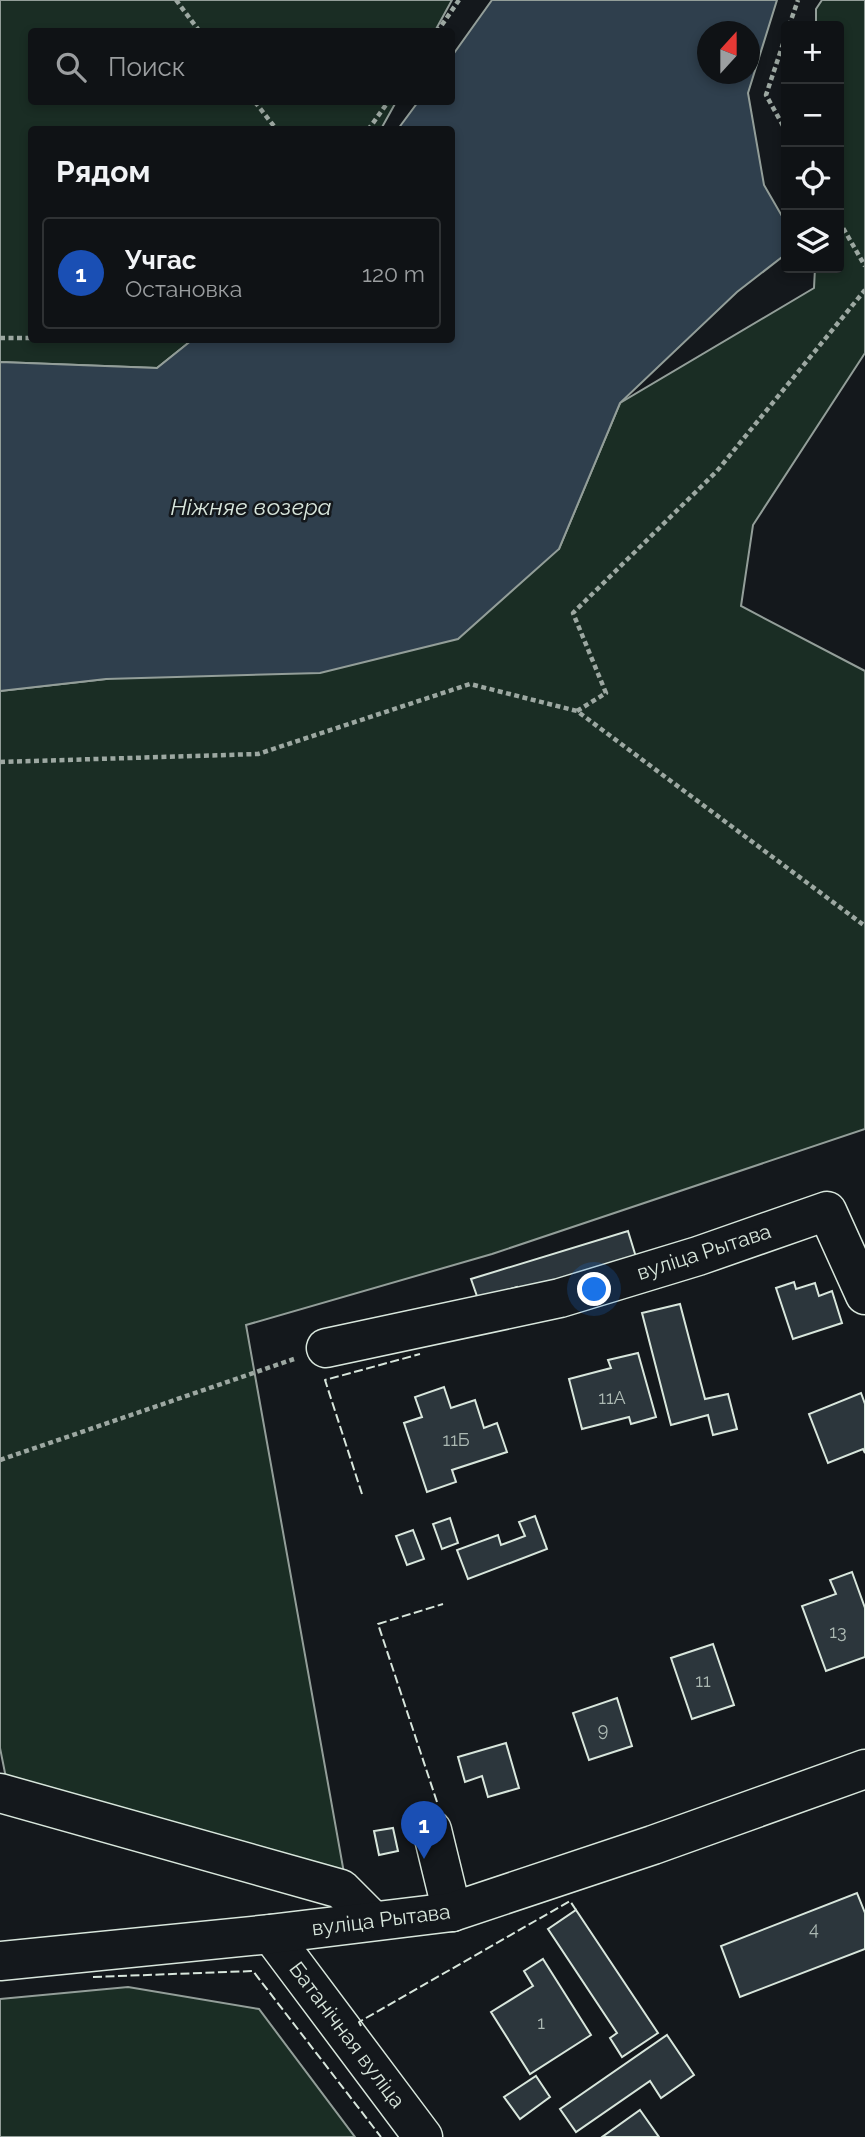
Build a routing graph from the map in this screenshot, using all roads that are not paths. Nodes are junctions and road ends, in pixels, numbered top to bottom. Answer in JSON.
{"nodes":[{"id":1,"x":865,"y":1296,"type":"edge"},
{"id":2,"x":326,"y":1348,"type":"road end"},
{"id":3,"x":865,"y":1769,"type":"edge"},
{"id":4,"x":0,"y":1793,"type":"edge"},
{"id":5,"x":432,"y":1830,"type":"dead end"},
{"id":6,"x":452,"y":1912,"type":"junction"},
{"id":7,"x":372,"y":1920,"type":"junction"},
{"id":8,"x":271,"y":1934,"type":"junction"},
{"id":9,"x":0,"y":1961,"type":"edge"},
{"id":10,"x":423,"y":2137,"type":"edge"}],
"edges":[{"from":1,"to":2,"type":"street","name":"вуліца Рытава"},
{"from":3,"to":6,"type":"street","name":"вуліца Рытава"},
{"from":4,"to":7,"type":"street"},
{"from":5,"to":6,"type":"street"},
{"from":6,"to":7,"type":"street","name":"вуліца Рытава"},
{"from":7,"to":8,"type":"street","name":"вуліца Рытава"},
{"from":8,"to":9,"type":"street","name":"вуліца Рытава"},
{"from":8,"to":10,"type":"street","name":"Батанічная вуліца"}]}
